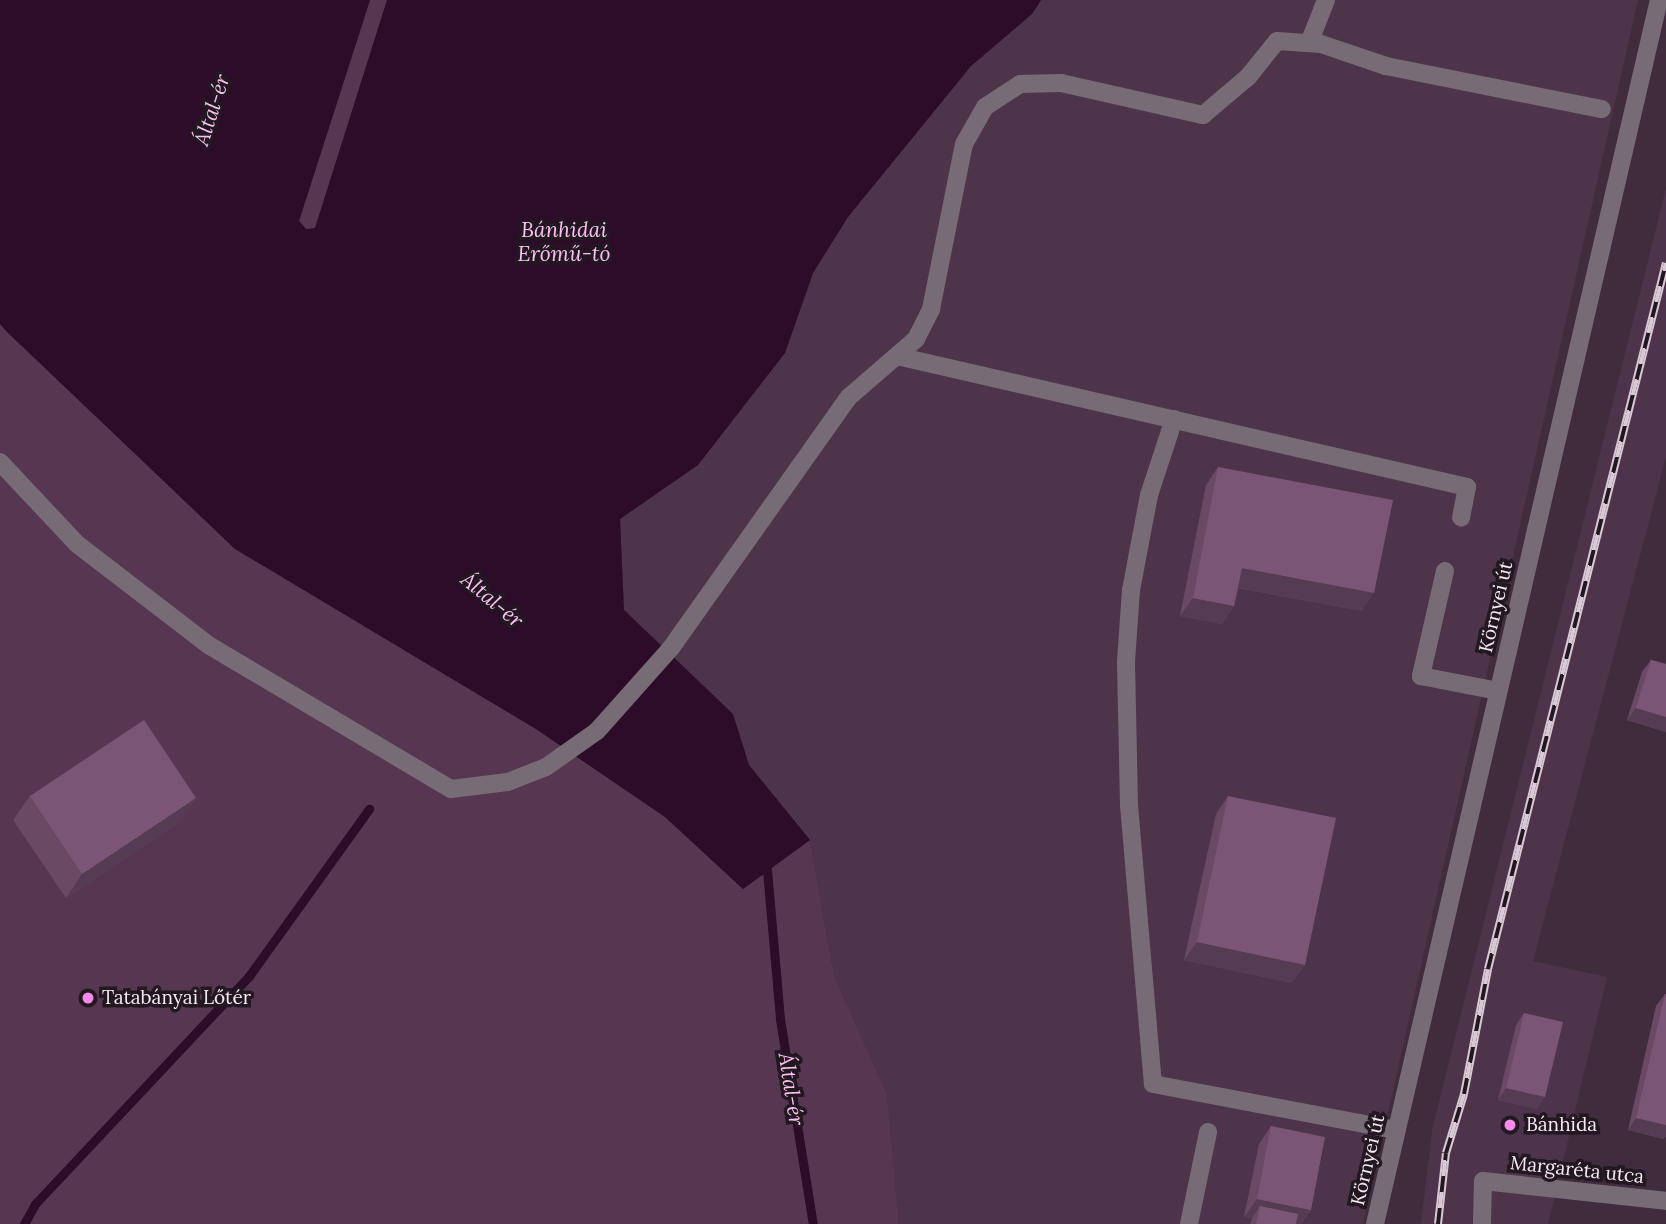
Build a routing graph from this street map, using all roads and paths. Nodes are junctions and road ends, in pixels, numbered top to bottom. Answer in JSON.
{"nodes":[{"id":1,"x":1326,"y":0,"type":"edge"},
{"id":2,"x":1659,"y":0,"type":"edge"},
{"id":3,"x":1309,"y":43,"type":"junction"},
{"id":4,"x":1602,"y":109,"type":"dead end"},
{"id":5,"x":897,"y":356,"type":"junction"},
{"id":6,"x":1174,"y":419,"type":"junction"},
{"id":7,"x":0,"y":462,"type":"edge"},
{"id":8,"x":1461,"y":517,"type":"dead end"},
{"id":9,"x":1445,"y":571,"type":"dead end"},
{"id":10,"x":1498,"y":691,"type":"junction"},
{"id":11,"x":1397,"y":1130,"type":"junction"},
{"id":12,"x":1208,"y":1132,"type":"dead end"},
{"id":13,"x":1666,"y":1201,"type":"edge"},
{"id":14,"x":1189,"y":1224,"type":"edge"},
{"id":15,"x":1375,"y":1224,"type":"edge"},
{"id":16,"x":1482,"y":1224,"type":"edge"}],
"edges":[{"from":1,"to":3,"type":"street"},
{"from":2,"to":10,"type":"street","name":"Környei út"},
{"from":3,"to":4,"type":"street"},
{"from":3,"to":5,"type":"street"},
{"from":5,"to":6,"type":"street"},
{"from":5,"to":7,"type":"street"},
{"from":6,"to":8,"type":"street"},
{"from":6,"to":11,"type":"street"},
{"from":9,"to":10,"type":"street"},
{"from":10,"to":11,"type":"street","name":"Környei út"},
{"from":11,"to":15,"type":"street","name":"Környei út"},
{"from":12,"to":14,"type":"street"},
{"from":13,"to":16,"type":"street","name":"Margaréta utca"}]}
